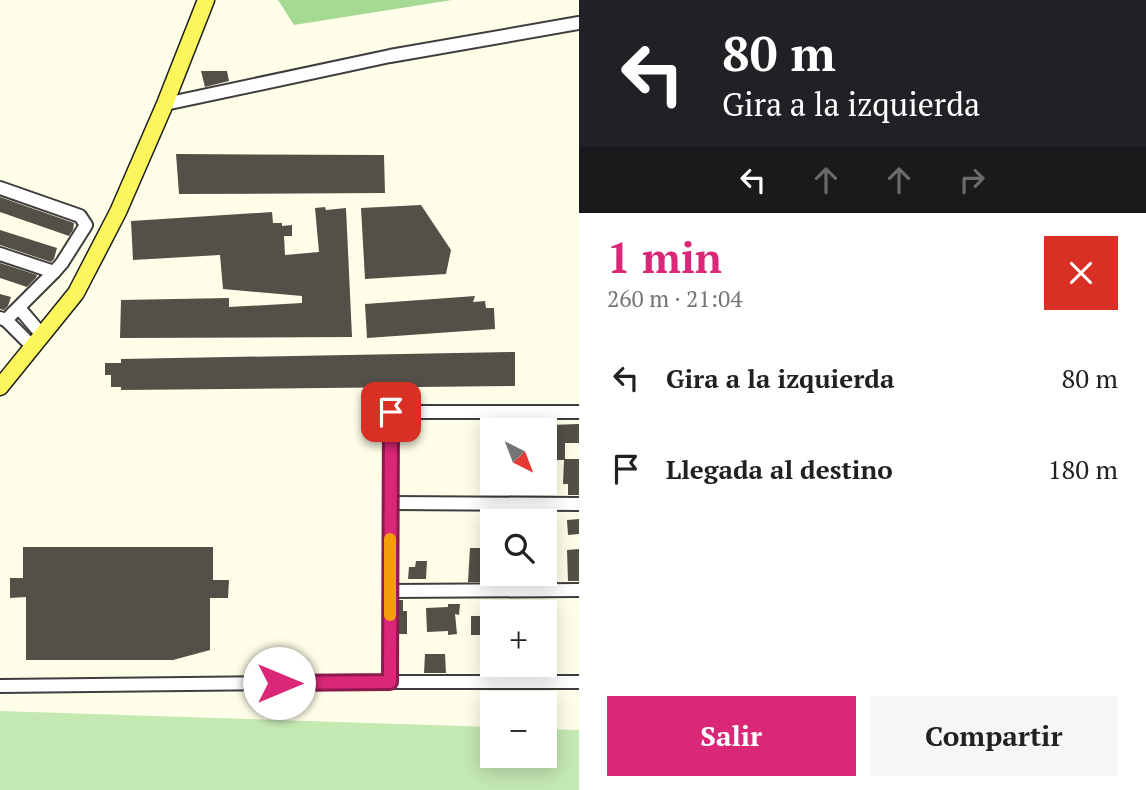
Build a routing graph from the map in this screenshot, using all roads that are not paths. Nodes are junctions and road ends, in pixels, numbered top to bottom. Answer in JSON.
{"nodes":[{"id":1,"x":203,"y":1,"type":"edge"},
{"id":2,"x":579,"y":23,"type":"edge"},
{"id":3,"x":165,"y":104,"type":"junction"},
{"id":4,"x":0,"y":188,"type":"edge"},
{"id":5,"x":0,"y":254,"type":"edge"},
{"id":6,"x":54,"y":272,"type":"junction"},
{"id":7,"x":19,"y":308,"type":"junction"},
{"id":8,"x":3,"y":319,"type":"edge"},
{"id":9,"x":37,"y":341,"type":"junction"},
{"id":10,"x":0,"y":387,"type":"edge"},
{"id":11,"x":579,"y":412,"type":"edge"},
{"id":12,"x":390,"y":503,"type":"junction"},
{"id":13,"x":579,"y":504,"type":"edge"},
{"id":14,"x":390,"y":590,"type":"junction"},
{"id":15,"x":579,"y":590,"type":"edge"},
{"id":16,"x":390,"y":682,"type":"junction"},
{"id":17,"x":579,"y":682,"type":"edge"},
{"id":18,"x":0,"y":686,"type":"edge"}],
"edges":[{"from":1,"to":3,"type":"main road"},
{"from":2,"to":3,"type":"street"},
{"from":3,"to":9,"type":"main road"},
{"from":4,"to":6,"type":"street"},
{"from":5,"to":6,"type":"street"},
{"from":6,"to":7,"type":"street"},
{"from":7,"to":8,"type":"street"},
{"from":7,"to":9,"type":"street"},
{"from":8,"to":9,"type":"street"},
{"from":9,"to":10,"type":"main road"},
{"from":11,"to":12,"type":"street"},
{"from":12,"to":13,"type":"street"},
{"from":12,"to":14,"type":"street"},
{"from":14,"to":15,"type":"street"},
{"from":14,"to":16,"type":"street"},
{"from":16,"to":17,"type":"street"},
{"from":16,"to":18,"type":"street"}]}
